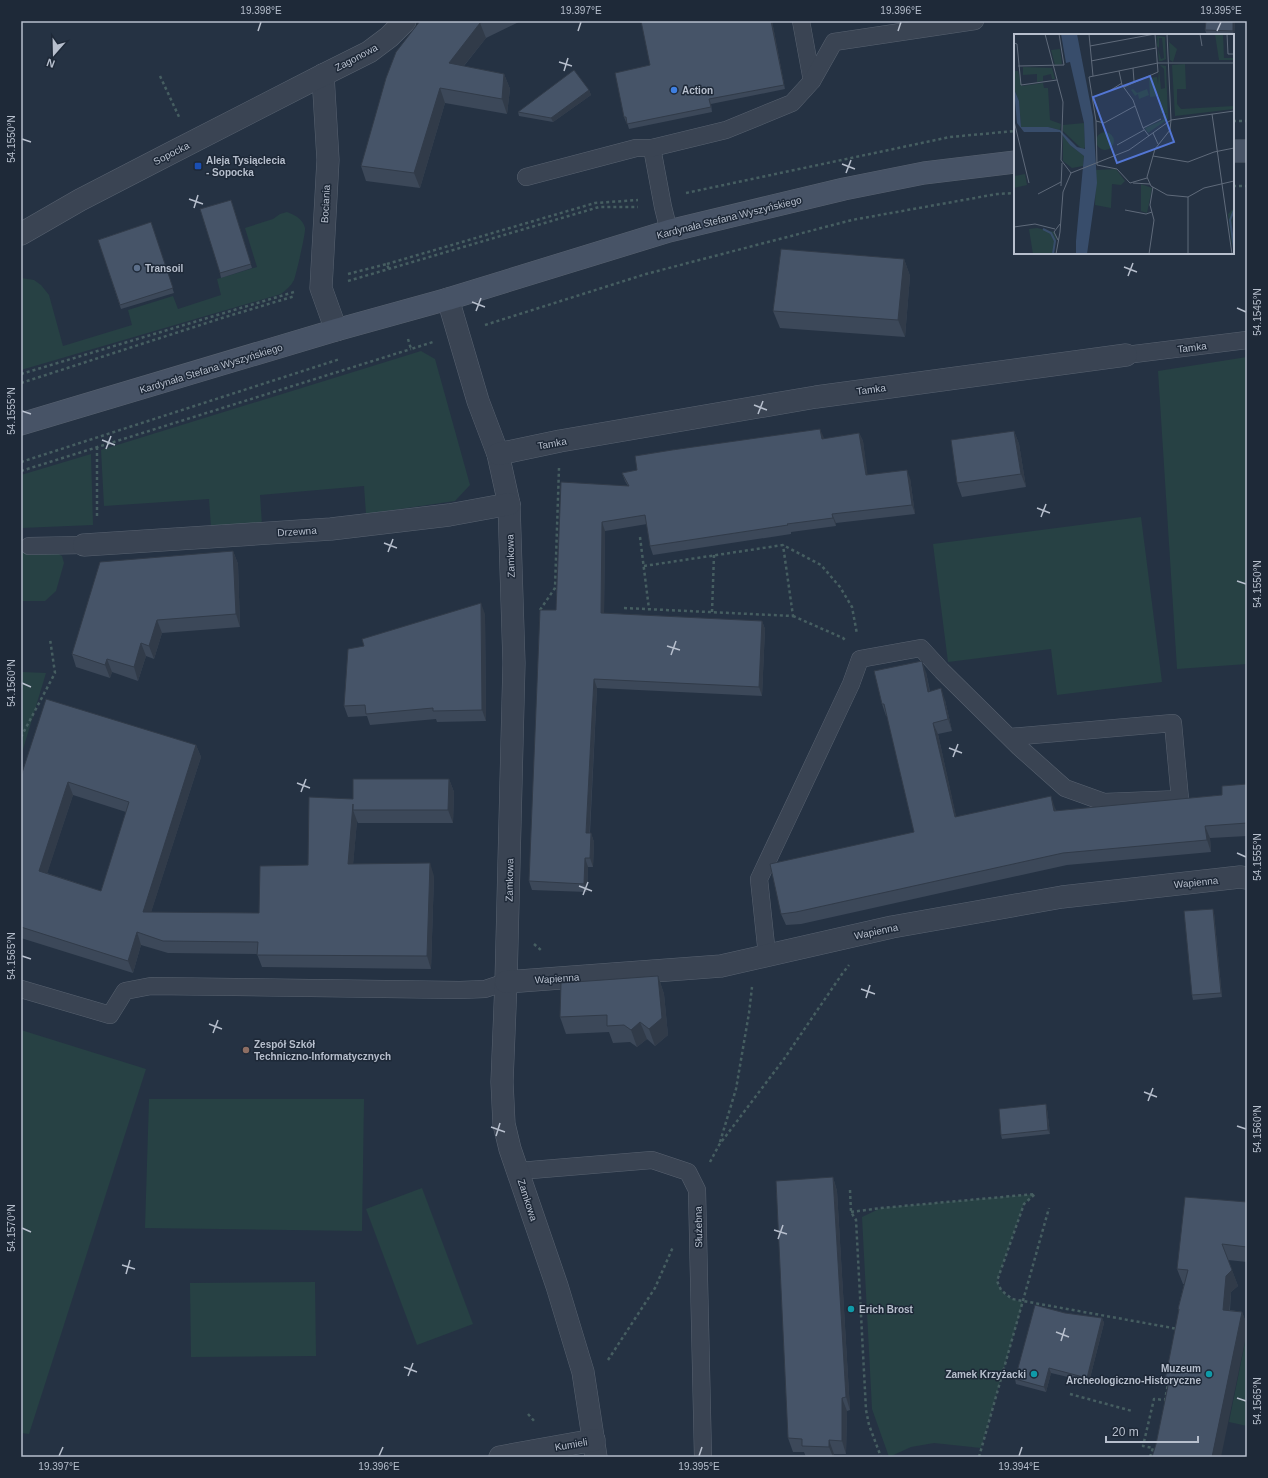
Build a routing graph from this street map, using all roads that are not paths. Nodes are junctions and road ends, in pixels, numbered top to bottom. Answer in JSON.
{"nodes":[{"id":1,"x":404,"y":21,"type":"edge"},
{"id":2,"x":801,"y":21,"type":"edge"},
{"id":3,"x":975,"y":21,"type":"edge"},
{"id":4,"x":322,"y":75,"type":"junction"},
{"id":5,"x":812,"y":81,"type":"junction"},
{"id":6,"x":652,"y":148,"type":"junction"},
{"id":7,"x":1247,"y":150,"type":"edge"},
{"id":8,"x":1234,"y":151,"type":"edge"},
{"id":9,"x":1014,"y":162,"type":"edge"},
{"id":10,"x":526,"y":177,"type":"dead end"},
{"id":11,"x":669,"y":231,"type":"junction"},
{"id":12,"x":21,"y":234,"type":"edge"},
{"id":13,"x":448,"y":299,"type":"junction"},
{"id":14,"x":336,"y":330,"type":"junction"},
{"id":15,"x":1247,"y":340,"type":"edge"},
{"id":16,"x":1126,"y":355,"type":"joint"},
{"id":17,"x":21,"y":424,"type":"edge"},
{"id":18,"x":498,"y":454,"type":"junction"},
{"id":19,"x":509,"y":504,"type":"junction"},
{"id":20,"x":84,"y":545,"type":"joint"},
{"id":21,"x":29,"y":546,"type":"dead end"},
{"id":22,"x":1010,"y":737,"type":"junction"},
{"id":23,"x":1247,"y":878,"type":"edge"},
{"id":24,"x":761,"y":957,"type":"junction"},
{"id":25,"x":506,"y":982,"type":"junction"},
{"id":26,"x":21,"y":989,"type":"edge"},
{"id":27,"x":519,"y":1171,"type":"junction"},
{"id":28,"x":595,"y":1448,"type":"edge"},
{"id":29,"x":500,"y":1457,"type":"edge"},
{"id":30,"x":703,"y":1457,"type":"edge"}],
"edges":[{"from":1,"to":4,"type":"street","name":"Zagonowa"},
{"from":2,"to":5,"type":"lane"},
{"from":3,"to":5,"type":"lane"},
{"from":4,"to":12,"type":"street","name":"Sopocka"},
{"from":4,"to":14,"type":"street","name":"Bociania"},
{"from":5,"to":6,"type":"lane"},
{"from":6,"to":10,"type":"lane"},
{"from":6,"to":11,"type":"lane"},
{"from":7,"to":8,"type":"main road"},
{"from":9,"to":11,"type":"main road","name":"Kardynała Stefana Wyszyńskiego"},
{"from":11,"to":13,"type":"main road","name":"Kardynała Stefana Wyszyńskiego"},
{"from":13,"to":14,"type":"main road","name":"Kardynała Stefana Wyszyńskiego"},
{"from":13,"to":18,"type":"street","name":"Zamkowa"},
{"from":14,"to":17,"type":"main road","name":"Kardynała Stefana Wyszyńskiego"},
{"from":15,"to":16,"type":"lane","name":"Tamka"},
{"from":16,"to":18,"type":"street","name":"Tamka"},
{"from":18,"to":19,"type":"street","name":"Zamkowa"},
{"from":19,"to":20,"type":"street","name":"Drzewna"},
{"from":19,"to":25,"type":"street","name":"Zamkowa"},
{"from":20,"to":21,"type":"lane"},
{"from":22,"to":22,"type":"lane"},
{"from":22,"to":24,"type":"lane"},
{"from":23,"to":24,"type":"street","name":"Wapienna"},
{"from":24,"to":25,"type":"street","name":"Wapienna"},
{"from":25,"to":26,"type":"lane"},
{"from":25,"to":27,"type":"street","name":"Zamkowa"},
{"from":27,"to":28,"type":"street","name":"Zamkowa"},
{"from":27,"to":30,"type":"lane","name":"Służebna"},
{"from":28,"to":29,"type":"street","name":"Kumieli"}]}
